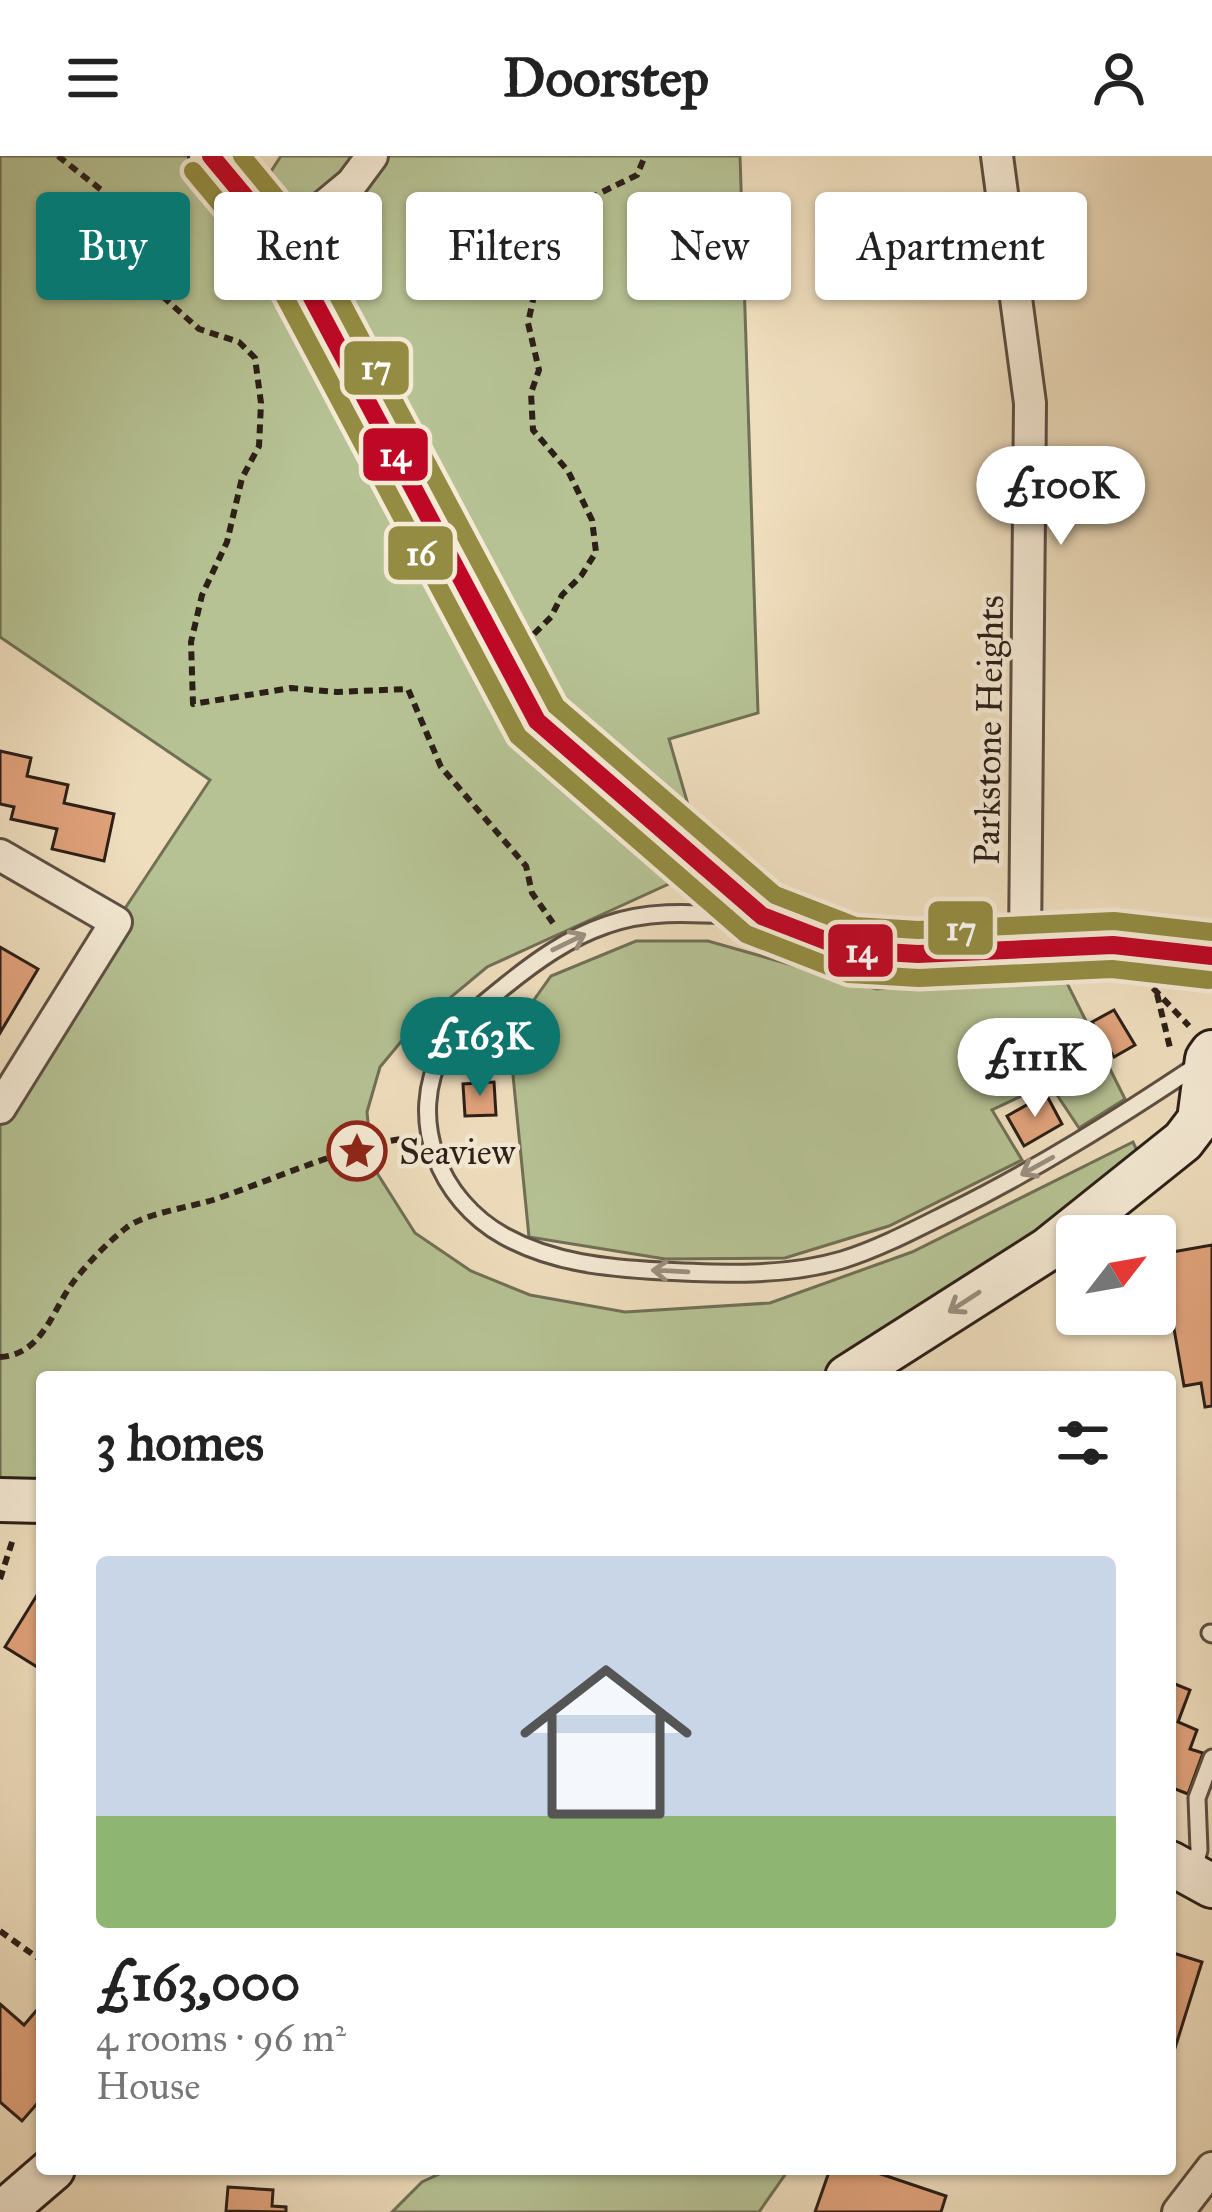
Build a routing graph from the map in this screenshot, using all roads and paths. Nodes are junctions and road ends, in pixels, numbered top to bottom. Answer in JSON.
{"nodes":[{"id":1,"x":58,"y":156,"type":"edge"},
{"id":2,"x":212,"y":156,"type":"edge"},
{"id":3,"x":372,"y":156,"type":"edge"},
{"id":4,"x":645,"y":156,"type":"edge"},
{"id":5,"x":997,"y":156,"type":"edge"},
{"id":6,"x":241,"y":192,"type":"edge"},
{"id":7,"x":341,"y":192,"type":"edge"},
{"id":8,"x":313,"y":300,"type":"edge"},
{"id":9,"x":539,"y":627,"type":"dead end"},
{"id":10,"x":0,"y":855,"type":"edge"},
{"id":11,"x":763,"y":916,"type":"junction"},
{"id":12,"x":1113,"y":945,"type":"junction"},
{"id":13,"x":1025,"y":946,"type":"junction"},
{"id":14,"x":544,"y":954,"type":"junction"},
{"id":15,"x":1212,"y":956,"type":"edge"},
{"id":16,"x":1157,"y":993,"type":"junction"},
{"id":17,"x":1198,"y":1056,"type":"edge"},
{"id":18,"x":0,"y":1108,"type":"edge"},
{"id":19,"x":430,"y":1134,"type":"junction"},
{"id":20,"x":0,"y":1357,"type":"edge"},
{"id":21,"x":856,"y":1371,"type":"edge"},
{"id":22,"x":0,"y":1500,"type":"edge"},
{"id":23,"x":36,"y":1501,"type":"edge"},
{"id":24,"x":1212,"y":1758,"type":"edge"},
{"id":25,"x":1191,"y":1875,"type":"edge"},
{"id":26,"x":0,"y":1931,"type":"edge"},
{"id":27,"x":36,"y":1957,"type":"edge"},
{"id":28,"x":1212,"y":2168,"type":"edge"},
{"id":29,"x":46,"y":2175,"type":"edge"},
{"id":30,"x":4,"y":2212,"type":"edge"},
{"id":31,"x":1178,"y":2212,"type":"edge"}],
"edges":[{"from":1,"to":14,"type":"path"},
{"from":2,"to":6,"type":"street"},
{"from":3,"to":7,"type":"street"},
{"from":4,"to":9,"type":"path"},
{"from":5,"to":13,"type":"street","name":"Parkstone Heights"},
{"from":8,"to":11,"type":"street"},
{"from":10,"to":18,"type":"street"},
{"from":11,"to":13,"type":"street"},
{"from":14,"to":11,"type":"lane","one_way":true},
{"from":12,"to":13,"type":"street"},
{"from":12,"to":15,"type":"street"},
{"from":12,"to":16,"type":"path"},
{"from":14,"to":19,"type":"lane"},
{"from":16,"to":17,"type":"path"},
{"from":16,"to":17,"type":"path"},
{"from":17,"to":19,"type":"lane","one_way":true},
{"from":17,"to":21,"type":"street","one_way":true},
{"from":19,"to":20,"type":"path"},
{"from":22,"to":23,"type":"street"},
{"from":24,"to":25,"type":"lane"},
{"from":26,"to":27,"type":"path"},
{"from":28,"to":31,"type":"street"},
{"from":29,"to":30,"type":"street"}]}
